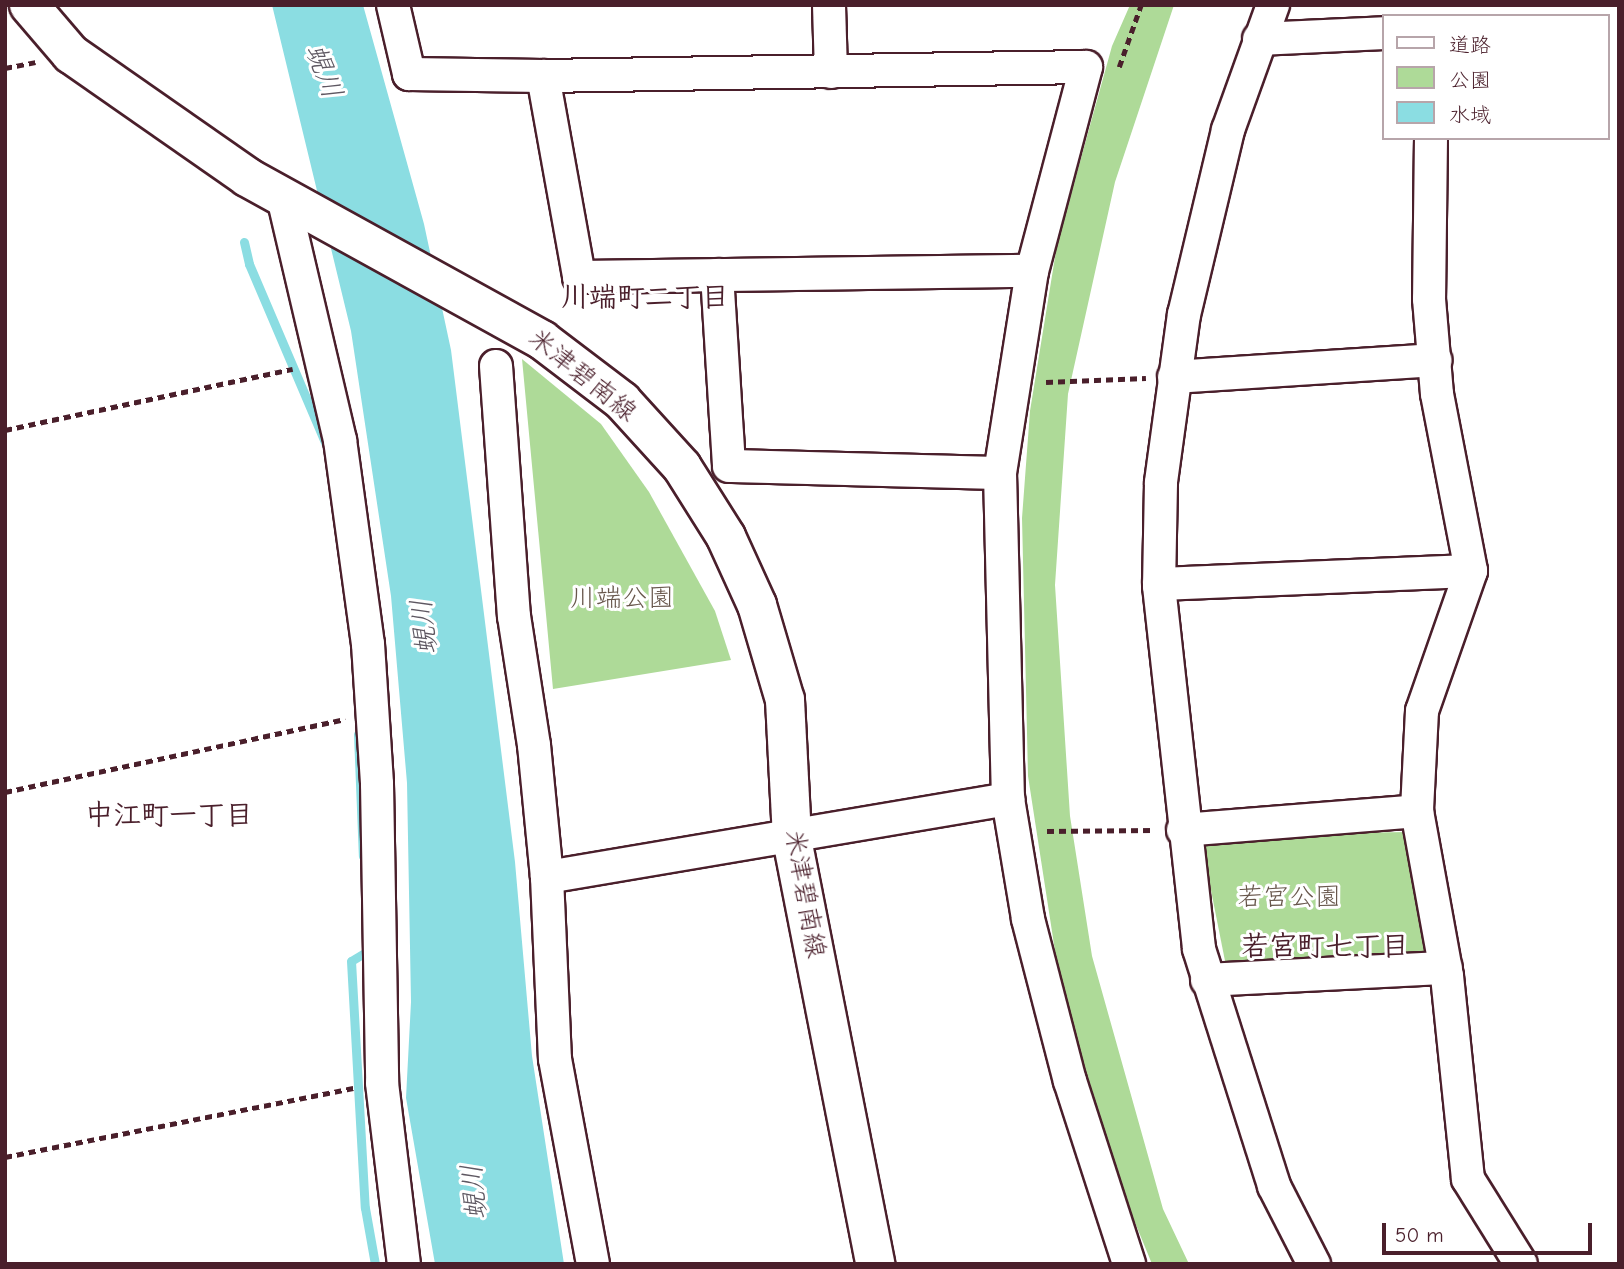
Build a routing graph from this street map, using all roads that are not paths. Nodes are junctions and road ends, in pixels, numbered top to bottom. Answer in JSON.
{"nodes":[{"id":1,"x":29,"y":5,"type":"edge"},
{"id":2,"x":393,"y":5,"type":"edge"},
{"id":3,"x":829,"y":5,"type":"edge"},
{"id":4,"x":1273,"y":5,"type":"edge"},
{"id":5,"x":1382,"y":33,"type":"edge"},
{"id":6,"x":1259,"y":39,"type":"junction"},
{"id":7,"x":831,"y":72,"type":"junction"},
{"id":8,"x":543,"y":76,"type":"junction"},
{"id":9,"x":1431,"y":140,"type":"edge"},
{"id":10,"x":290,"y":200,"type":"junction"},
{"id":11,"x":1032,"y":271,"type":"junction"},
{"id":12,"x":717,"y":275,"type":"junction"},
{"id":13,"x":1434,"y":360,"type":"junction"},
{"id":14,"x":496,"y":366,"type":"dead end"},
{"id":15,"x":1174,"y":377,"type":"junction"},
{"id":16,"x":1000,"y":473,"type":"junction"},
{"id":17,"x":1471,"y":571,"type":"junction"},
{"id":18,"x":1159,"y":584,"type":"junction"},
{"id":19,"x":1009,"y":799,"type":"junction"},
{"id":20,"x":1417,"y":811,"type":"junction"},
{"id":21,"x":1183,"y":830,"type":"junction"},
{"id":22,"x":792,"y":839,"type":"junction"},
{"id":23,"x":547,"y":877,"type":"junction"},
{"id":24,"x":1446,"y":968,"type":"junction"},
{"id":25,"x":1206,"y":980,"type":"junction"},
{"id":26,"x":404,"y":1264,"type":"edge"},
{"id":27,"x":593,"y":1264,"type":"edge"},
{"id":28,"x":875,"y":1264,"type":"edge"},
{"id":29,"x":1129,"y":1264,"type":"edge"},
{"id":30,"x":1314,"y":1264,"type":"edge"},
{"id":31,"x":1521,"y":1264,"type":"edge"}],
"edges":[{"from":1,"to":10,"type":"main road","name":"米津碧南線"},
{"from":2,"to":8,"type":"street"},
{"from":3,"to":7,"type":"street"},
{"from":4,"to":6,"type":"street"},
{"from":5,"to":6,"type":"street"},
{"from":6,"to":15,"type":"street"},
{"from":7,"to":8,"type":"street"},
{"from":7,"to":11,"type":"street"},
{"from":8,"to":12,"type":"street"},
{"from":9,"to":13,"type":"street"},
{"from":10,"to":22,"type":"main road","name":"米津碧南線"},
{"from":10,"to":26,"type":"street"},
{"from":11,"to":12,"type":"street"},
{"from":11,"to":16,"type":"street"},
{"from":12,"to":16,"type":"street"},
{"from":13,"to":15,"type":"street"},
{"from":13,"to":17,"type":"street"},
{"from":14,"to":23,"type":"street"},
{"from":15,"to":18,"type":"street"},
{"from":16,"to":19,"type":"street"},
{"from":17,"to":18,"type":"street"},
{"from":17,"to":20,"type":"street"},
{"from":18,"to":21,"type":"street"},
{"from":19,"to":22,"type":"street"},
{"from":19,"to":29,"type":"street"},
{"from":20,"to":21,"type":"street"},
{"from":20,"to":24,"type":"street"},
{"from":21,"to":25,"type":"street"},
{"from":22,"to":23,"type":"street"},
{"from":22,"to":28,"type":"main road","name":"米津碧南線"},
{"from":23,"to":27,"type":"street"},
{"from":24,"to":25,"type":"street"},
{"from":24,"to":31,"type":"street"},
{"from":25,"to":30,"type":"street"}]}
